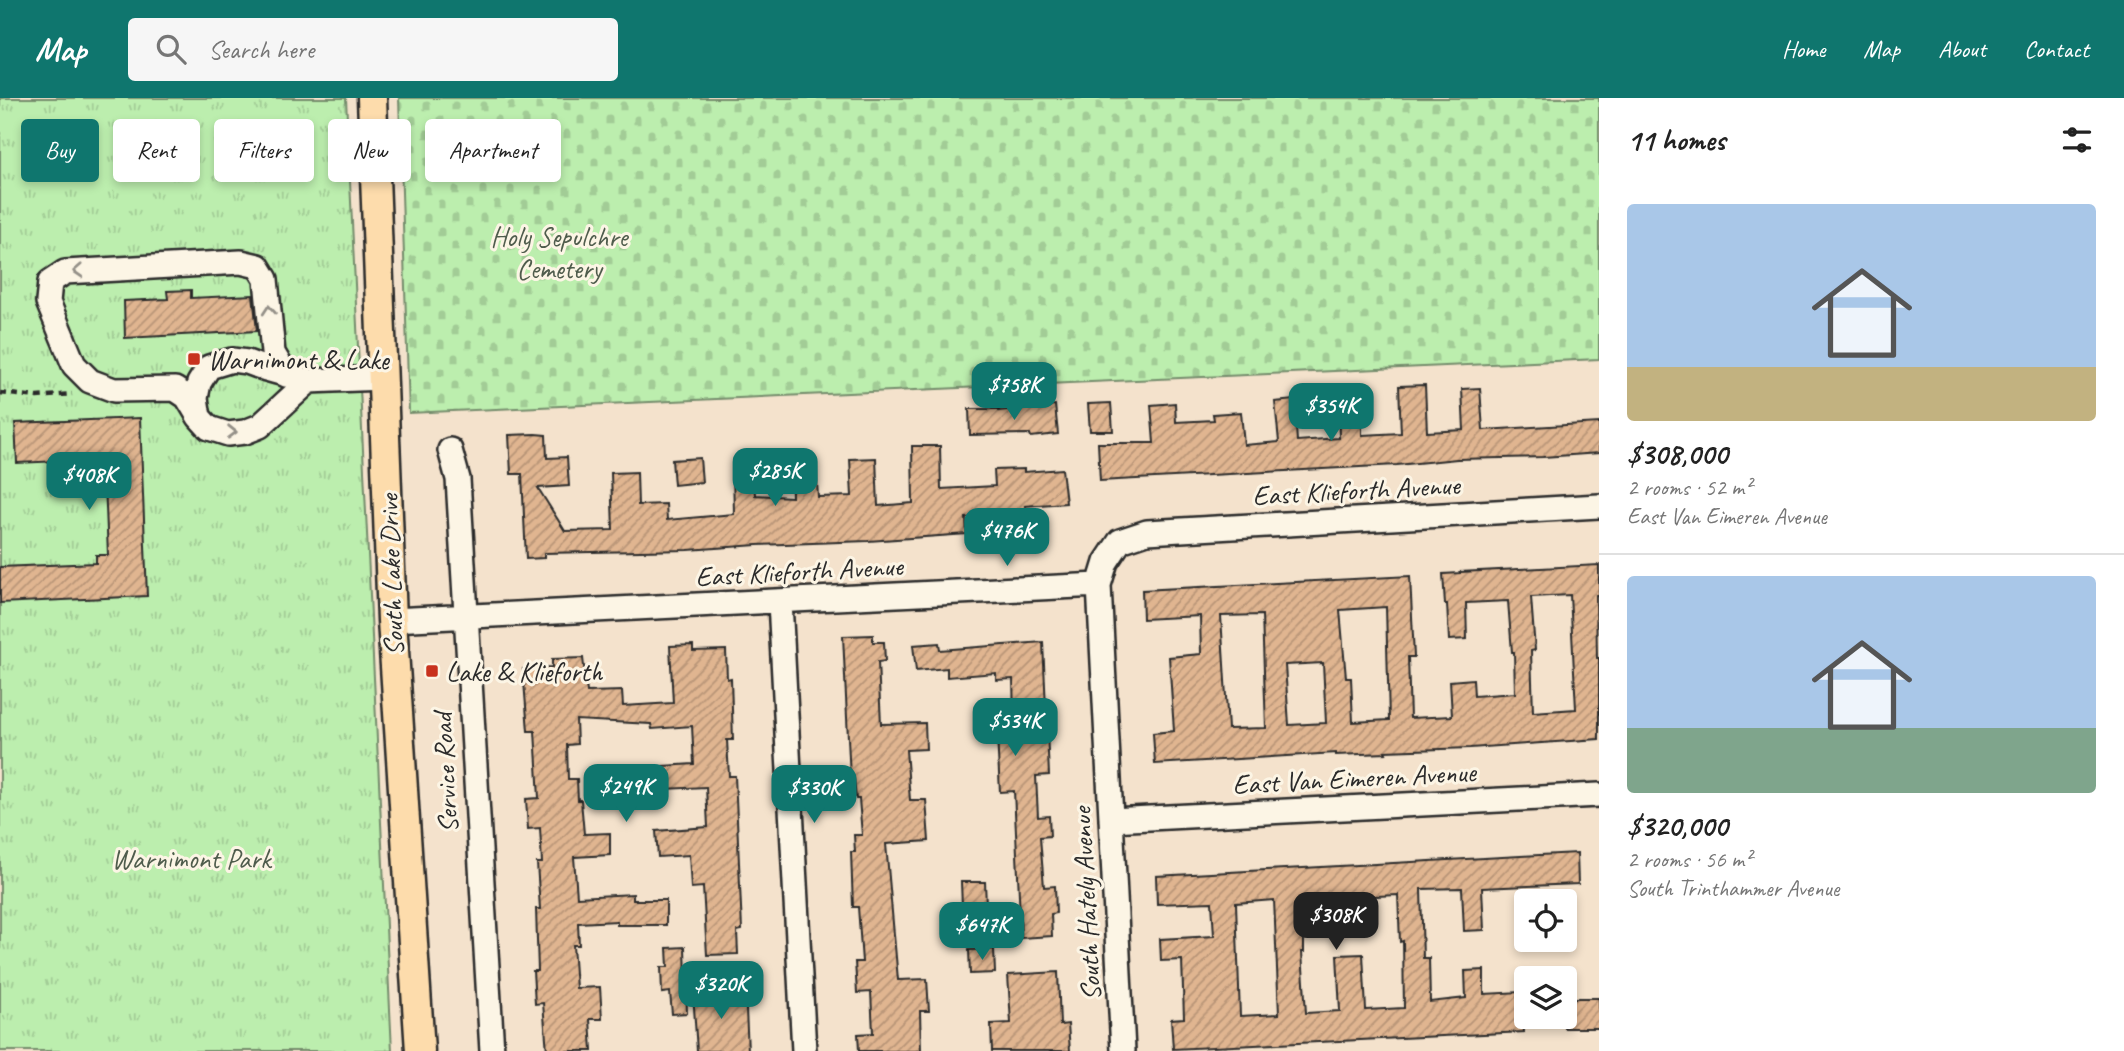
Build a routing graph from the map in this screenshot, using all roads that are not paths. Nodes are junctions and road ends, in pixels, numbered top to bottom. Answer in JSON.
{"nodes":[{"id":1,"x":372,"y":98,"type":"edge"},
{"id":2,"x":286,"y":375,"type":"junction"},
{"id":3,"x":383,"y":378,"type":"junction"},
{"id":4,"x":309,"y":381,"type":"junction"},
{"id":5,"x":199,"y":417,"type":"junction"},
{"id":6,"x":450,"y":450,"type":"dead end"},
{"id":7,"x":1599,"y":506,"type":"edge"},
{"id":8,"x":1099,"y":585,"type":"junction"},
{"id":9,"x":780,"y":602,"type":"junction"},
{"id":10,"x":466,"y":617,"type":"junction"},
{"id":11,"x":392,"y":620,"type":"junction"},
{"id":12,"x":1599,"y":795,"type":"edge"},
{"id":13,"x":1111,"y":820,"type":"junction"},
{"id":14,"x":420,"y":1051,"type":"edge"},
{"id":15,"x":492,"y":1051,"type":"edge"},
{"id":16,"x":804,"y":1051,"type":"edge"},
{"id":17,"x":1124,"y":1051,"type":"edge"}],
"edges":[{"from":1,"to":3,"type":"main road","name":"South Lake Drive"},
{"from":2,"to":4,"type":"street"},
{"from":2,"to":5,"type":"street"},
{"from":2,"to":5,"type":"street","one_way":true},
{"from":3,"to":4,"type":"street"},
{"from":3,"to":11,"type":"main road","name":"South Lake Drive"},
{"from":5,"to":4,"type":"street","one_way":true},
{"from":6,"to":10,"type":"street","name":"Service Road"},
{"from":7,"to":8,"type":"street","name":"East Klieforth Avenue"},
{"from":8,"to":9,"type":"street","name":"East Klieforth Avenue"},
{"from":8,"to":13,"type":"street","name":"South Hately Avenue"},
{"from":9,"to":10,"type":"street","name":"East Klieforth Avenue"},
{"from":9,"to":16,"type":"street"},
{"from":10,"to":11,"type":"street","name":"East Klieforth Avenue"},
{"from":10,"to":15,"type":"street","name":"Service Road"},
{"from":11,"to":14,"type":"main road","name":"South Lake Drive"},
{"from":12,"to":13,"type":"street","name":"East Van Eimeren Avenue"},
{"from":13,"to":17,"type":"street","name":"South Hately Avenue"}]}
